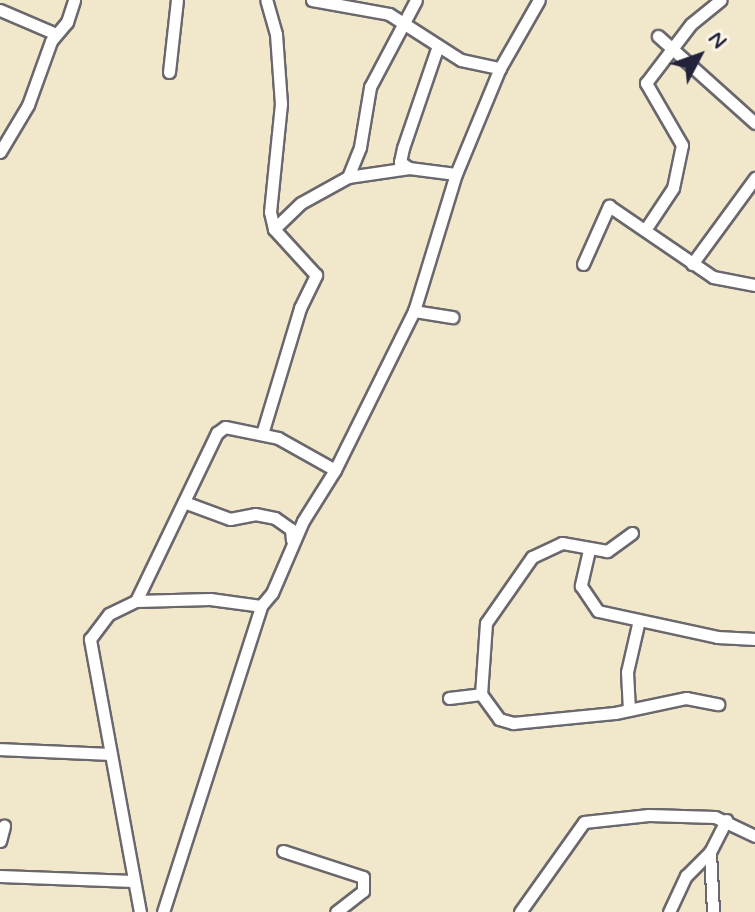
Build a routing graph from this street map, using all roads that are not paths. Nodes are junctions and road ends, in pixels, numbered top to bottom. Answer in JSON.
{"nodes":[{"id":1,"x":74,"y":0,"type":"edge"},
{"id":2,"x":177,"y":0,"type":"edge"},
{"id":3,"x":266,"y":0,"type":"edge"},
{"id":4,"x":312,"y":0,"type":"edge"},
{"id":5,"x":416,"y":0,"type":"edge"},
{"id":6,"x":539,"y":0,"type":"edge"},
{"id":7,"x":721,"y":0,"type":"edge"},
{"id":8,"x":0,"y":10,"type":"edge"},
{"id":9,"x":406,"y":24,"type":"junction"},
{"id":10,"x":56,"y":34,"type":"junction"},
{"id":11,"x":658,"y":36,"type":"dead end"},
{"id":12,"x":438,"y":46,"type":"junction"},
{"id":13,"x":672,"y":51,"type":"junction"},
{"id":14,"x":500,"y":68,"type":"junction"},
{"id":15,"x":169,"y":72,"type":"dead end"},
{"id":16,"x":755,"y":123,"type":"edge"},
{"id":17,"x":0,"y":152,"type":"edge"},
{"id":18,"x":409,"y":168,"type":"junction"},
{"id":19,"x":456,"y":174,"type":"junction"},
{"id":20,"x":348,"y":177,"type":"junction"},
{"id":21,"x":755,"y":178,"type":"edge"},
{"id":22,"x":274,"y":229,"type":"junction"},
{"id":23,"x":645,"y":230,"type":"junction"},
{"id":24,"x":583,"y":264,"type":"dead end"},
{"id":25,"x":692,"y":264,"type":"junction"},
{"id":26,"x":755,"y":285,"type":"edge"},
{"id":27,"x":414,"y":311,"type":"junction"},
{"id":28,"x":453,"y":317,"type":"dead end"},
{"id":29,"x":262,"y":434,"type":"junction"},
{"id":30,"x":335,"y":470,"type":"junction"},
{"id":31,"x":184,"y":502,"type":"junction"},
{"id":32,"x":632,"y":533,"type":"dead end"},
{"id":33,"x":589,"y":550,"type":"junction"},
{"id":34,"x":289,"y":553,"type":"junction"},
{"id":35,"x":136,"y":601,"type":"junction"},
{"id":36,"x":261,"y":606,"type":"junction"},
{"id":37,"x":639,"y":620,"type":"junction"},
{"id":38,"x":755,"y":639,"type":"edge"},
{"id":39,"x":481,"y":694,"type":"junction"},
{"id":40,"x":449,"y":698,"type":"dead end"},
{"id":41,"x":718,"y":704,"type":"dead end"},
{"id":42,"x":629,"y":710,"type":"junction"},
{"id":43,"x":0,"y":749,"type":"edge"},
{"id":44,"x":111,"y":754,"type":"junction"},
{"id":45,"x":726,"y":820,"type":"junction"},
{"id":46,"x":4,"y":826,"type":"dead end"},
{"id":47,"x":755,"y":836,"type":"edge"},
{"id":48,"x":0,"y":841,"type":"edge"},
{"id":49,"x":283,"y":851,"type":"dead end"},
{"id":50,"x":710,"y":852,"type":"junction"},
{"id":51,"x":0,"y":876,"type":"edge"},
{"id":52,"x":133,"y":881,"type":"junction"},
{"id":53,"x":140,"y":912,"type":"edge"},
{"id":54,"x":163,"y":912,"type":"edge"},
{"id":55,"x":336,"y":912,"type":"edge"},
{"id":56,"x":520,"y":912,"type":"edge"},
{"id":57,"x":669,"y":912,"type":"edge"},
{"id":58,"x":713,"y":912,"type":"edge"}],
"edges":[{"from":1,"to":10,"type":"street"},
{"from":2,"to":15,"type":"street"},
{"from":3,"to":22,"type":"street"},
{"from":4,"to":9,"type":"street"},
{"from":5,"to":9,"type":"street"},
{"from":6,"to":14,"type":"street"},
{"from":7,"to":13,"type":"street"},
{"from":8,"to":10,"type":"street"},
{"from":9,"to":12,"type":"street"},
{"from":9,"to":20,"type":"street"},
{"from":10,"to":17,"type":"street"},
{"from":11,"to":13,"type":"street"},
{"from":12,"to":14,"type":"street"},
{"from":12,"to":18,"type":"street"},
{"from":13,"to":16,"type":"street"},
{"from":13,"to":23,"type":"street"},
{"from":14,"to":19,"type":"street"},
{"from":18,"to":19,"type":"street"},
{"from":18,"to":20,"type":"street"},
{"from":19,"to":27,"type":"street"},
{"from":20,"to":22,"type":"street"},
{"from":21,"to":25,"type":"street"},
{"from":22,"to":29,"type":"street"},
{"from":23,"to":24,"type":"street"},
{"from":23,"to":25,"type":"street"},
{"from":25,"to":26,"type":"street"},
{"from":27,"to":28,"type":"street"},
{"from":27,"to":30,"type":"street"},
{"from":29,"to":30,"type":"street"},
{"from":29,"to":31,"type":"street"},
{"from":30,"to":34,"type":"street"},
{"from":31,"to":34,"type":"street"},
{"from":31,"to":35,"type":"street"},
{"from":32,"to":33,"type":"street"},
{"from":33,"to":37,"type":"street"},
{"from":33,"to":39,"type":"street"},
{"from":34,"to":36,"type":"street"},
{"from":35,"to":36,"type":"street"},
{"from":35,"to":44,"type":"street"},
{"from":36,"to":54,"type":"street"},
{"from":37,"to":38,"type":"street"},
{"from":37,"to":42,"type":"street"},
{"from":39,"to":40,"type":"street"},
{"from":39,"to":42,"type":"street"},
{"from":41,"to":42,"type":"street"},
{"from":43,"to":44,"type":"street"},
{"from":44,"to":52,"type":"street"},
{"from":45,"to":47,"type":"street"},
{"from":45,"to":50,"type":"street"},
{"from":45,"to":56,"type":"street"},
{"from":46,"to":48,"type":"street"},
{"from":49,"to":55,"type":"street"},
{"from":50,"to":57,"type":"street"},
{"from":50,"to":58,"type":"street"},
{"from":51,"to":52,"type":"street"},
{"from":52,"to":53,"type":"street"}]}
